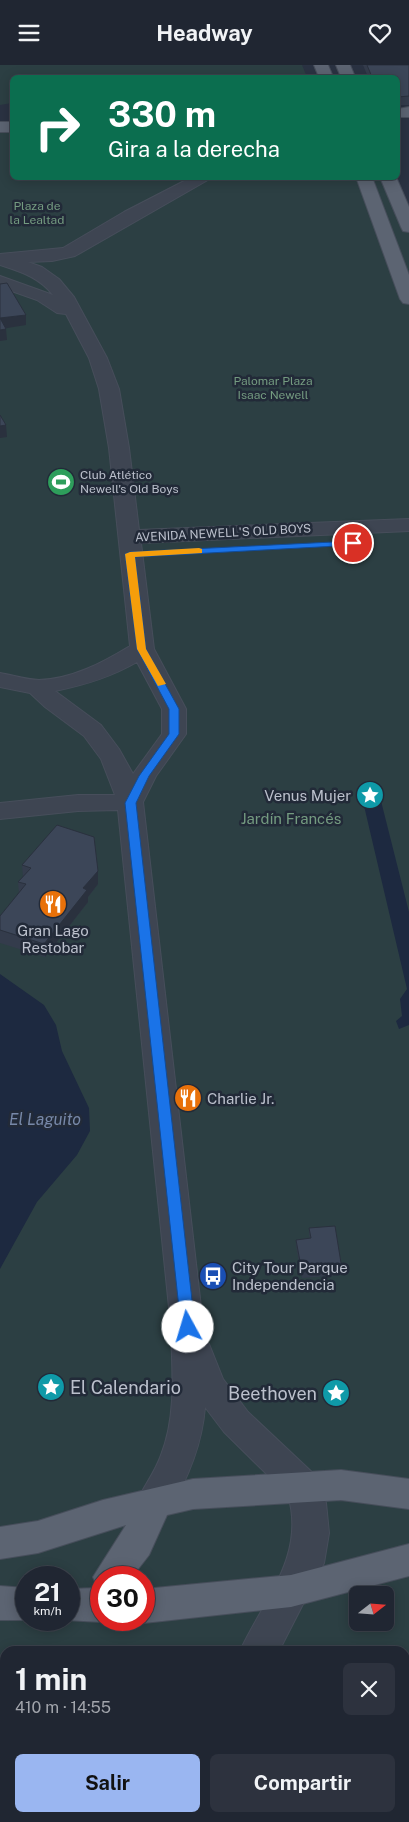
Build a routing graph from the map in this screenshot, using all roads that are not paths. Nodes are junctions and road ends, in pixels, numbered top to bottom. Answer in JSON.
{"nodes":[{"id":1,"x":199,"y":180,"type":"edge"},
{"id":2,"x":365,"y":180,"type":"edge"},
{"id":3,"x":389,"y":180,"type":"edge"},
{"id":4,"x":380,"y":223,"type":"junction"},
{"id":5,"x":408,"y":224,"type":"edge"},
{"id":6,"x":0,"y":258,"type":"edge"},
{"id":7,"x":0,"y":281,"type":"edge"},
{"id":8,"x":409,"y":299,"type":"edge"},
{"id":9,"x":82,"y":327,"type":"junction"},
{"id":10,"x":409,"y":525,"type":"edge"},
{"id":11,"x":409,"y":540,"type":"edge"},
{"id":12,"x":129,"y":546,"type":"junction"},
{"id":13,"x":142,"y":649,"type":"junction"},
{"id":14,"x":0,"y":680,"type":"edge"},
{"id":15,"x":38,"y":687,"type":"junction"},
{"id":16,"x":130,"y":803,"type":"junction"},
{"id":17,"x":0,"y":811,"type":"edge"},
{"id":18,"x":188,"y":1327,"type":"junction"},
{"id":19,"x":303,"y":1487,"type":"junction"},
{"id":20,"x":409,"y":1494,"type":"edge"},
{"id":21,"x":154,"y":1503,"type":"junction"},
{"id":22,"x":0,"y":1543,"type":"edge"},
{"id":23,"x":409,"y":1560,"type":"edge"},
{"id":24,"x":119,"y":1566,"type":"edge"},
{"id":25,"x":291,"y":1591,"type":"junction"},
{"id":26,"x":0,"y":1603,"type":"edge"},
{"id":27,"x":15,"y":1604,"type":"edge"},
{"id":28,"x":155,"y":1605,"type":"edge"},
{"id":29,"x":262,"y":1646,"type":"edge"}],
"edges":[{"from":1,"to":6,"type":"street"},
{"from":2,"to":4,"type":"main road"},
{"from":3,"to":5,"type":"main road"},
{"from":4,"to":5,"type":"main road"},
{"from":4,"to":8,"type":"main road"},
{"from":6,"to":9,"type":"street"},
{"from":7,"to":9,"type":"street"},
{"from":9,"to":12,"type":"street"},
{"from":10,"to":12,"type":"street","name":"AVENIDA NEWELL'S OLD BOYS"},
{"from":11,"to":12,"type":"street","name":"AVENIDA NEWELL'S OLD BOYS"},
{"from":12,"to":13,"type":"street"},
{"from":13,"to":15,"type":"street"},
{"from":13,"to":16,"type":"street"},
{"from":14,"to":15,"type":"street"},
{"from":15,"to":16,"type":"street"},
{"from":16,"to":17,"type":"street"},
{"from":16,"to":18,"type":"street"},
{"from":18,"to":19,"type":"street"},
{"from":18,"to":21,"type":"street"},
{"from":19,"to":20,"type":"main road"},
{"from":19,"to":21,"type":"main road"},
{"from":19,"to":25,"type":"street"},
{"from":21,"to":22,"type":"main road"},
{"from":21,"to":24,"type":"main road"},
{"from":23,"to":25,"type":"main road"},
{"from":25,"to":28,"type":"main road"},
{"from":25,"to":29,"type":"street"},
{"from":26,"to":27,"type":"main road"}]}
